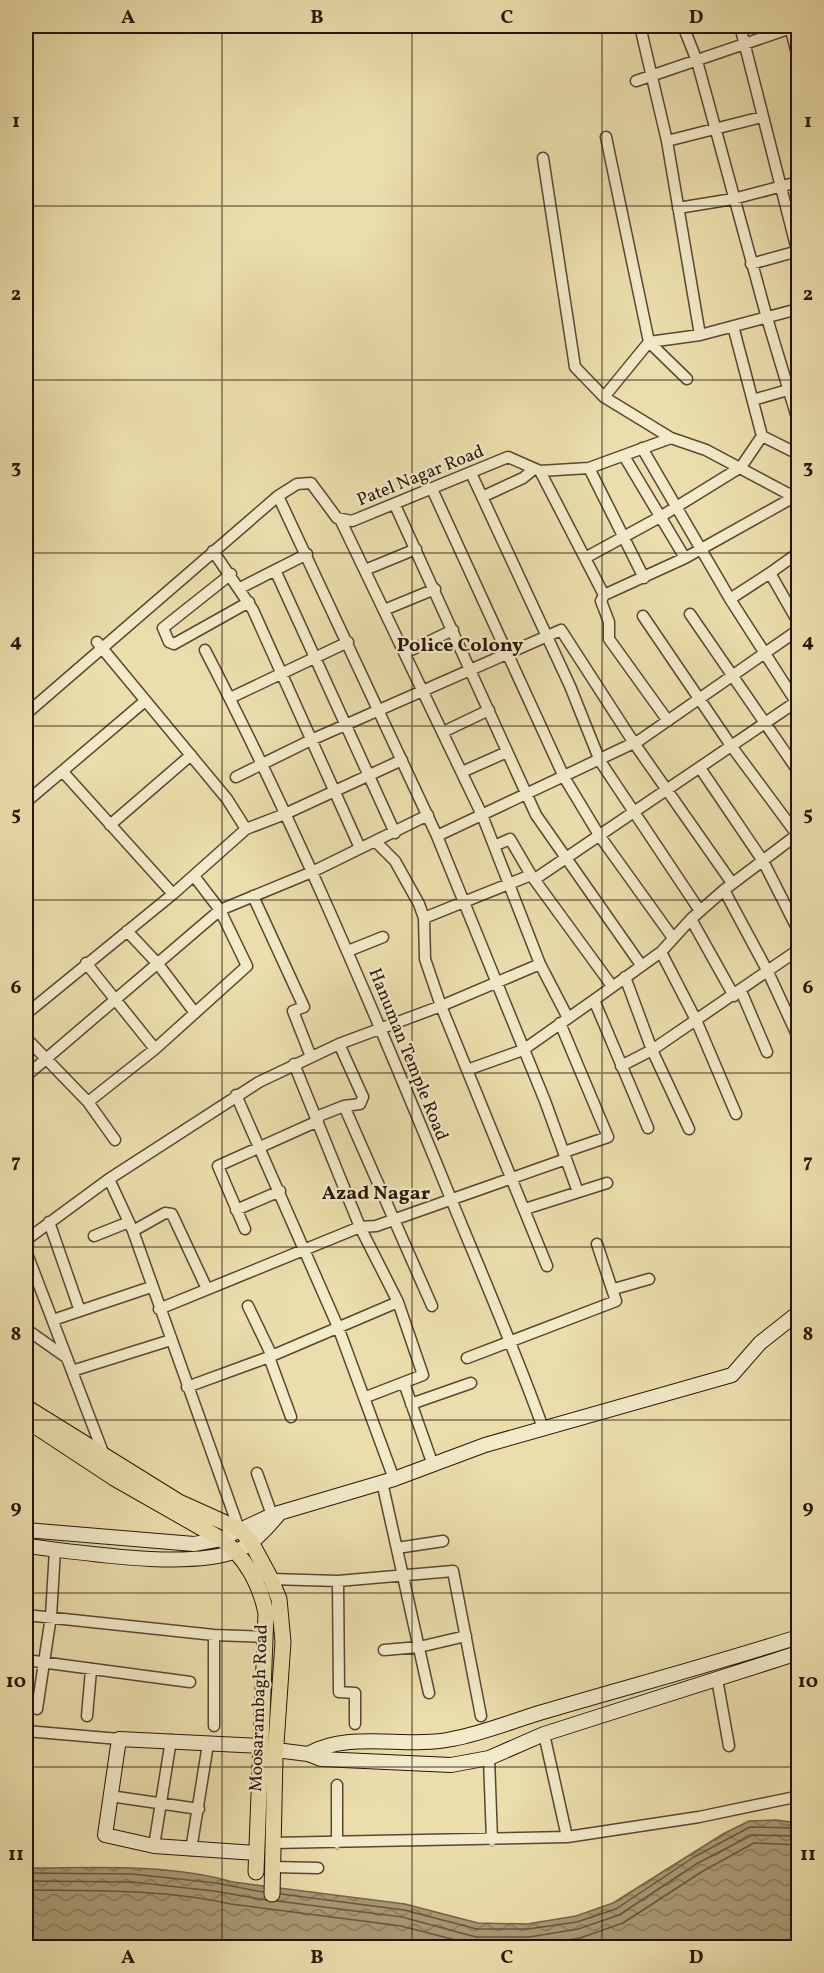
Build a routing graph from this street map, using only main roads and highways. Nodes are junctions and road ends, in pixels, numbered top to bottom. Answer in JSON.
{"nodes":[{"id":1,"x":26,"y":1407,"type":"edge"},
{"id":2,"x":26,"y":1420,"type":"edge"},
{"id":3,"x":269,"y":1748,"type":"junction"},
{"id":4,"x":256,"y":1872,"type":"dead end"},
{"id":5,"x":272,"y":1894,"type":"dead end"}],
"edges":[{"from":1,"to":3,"type":"main road","name":"Moosarambagh Road"},
{"from":2,"to":3,"type":"main road","name":"Moosarambagh Road"},
{"from":3,"to":4,"type":"main road","name":"Moosarambagh Road"},
{"from":3,"to":5,"type":"main road","name":"Moosarambagh Road"}]}
